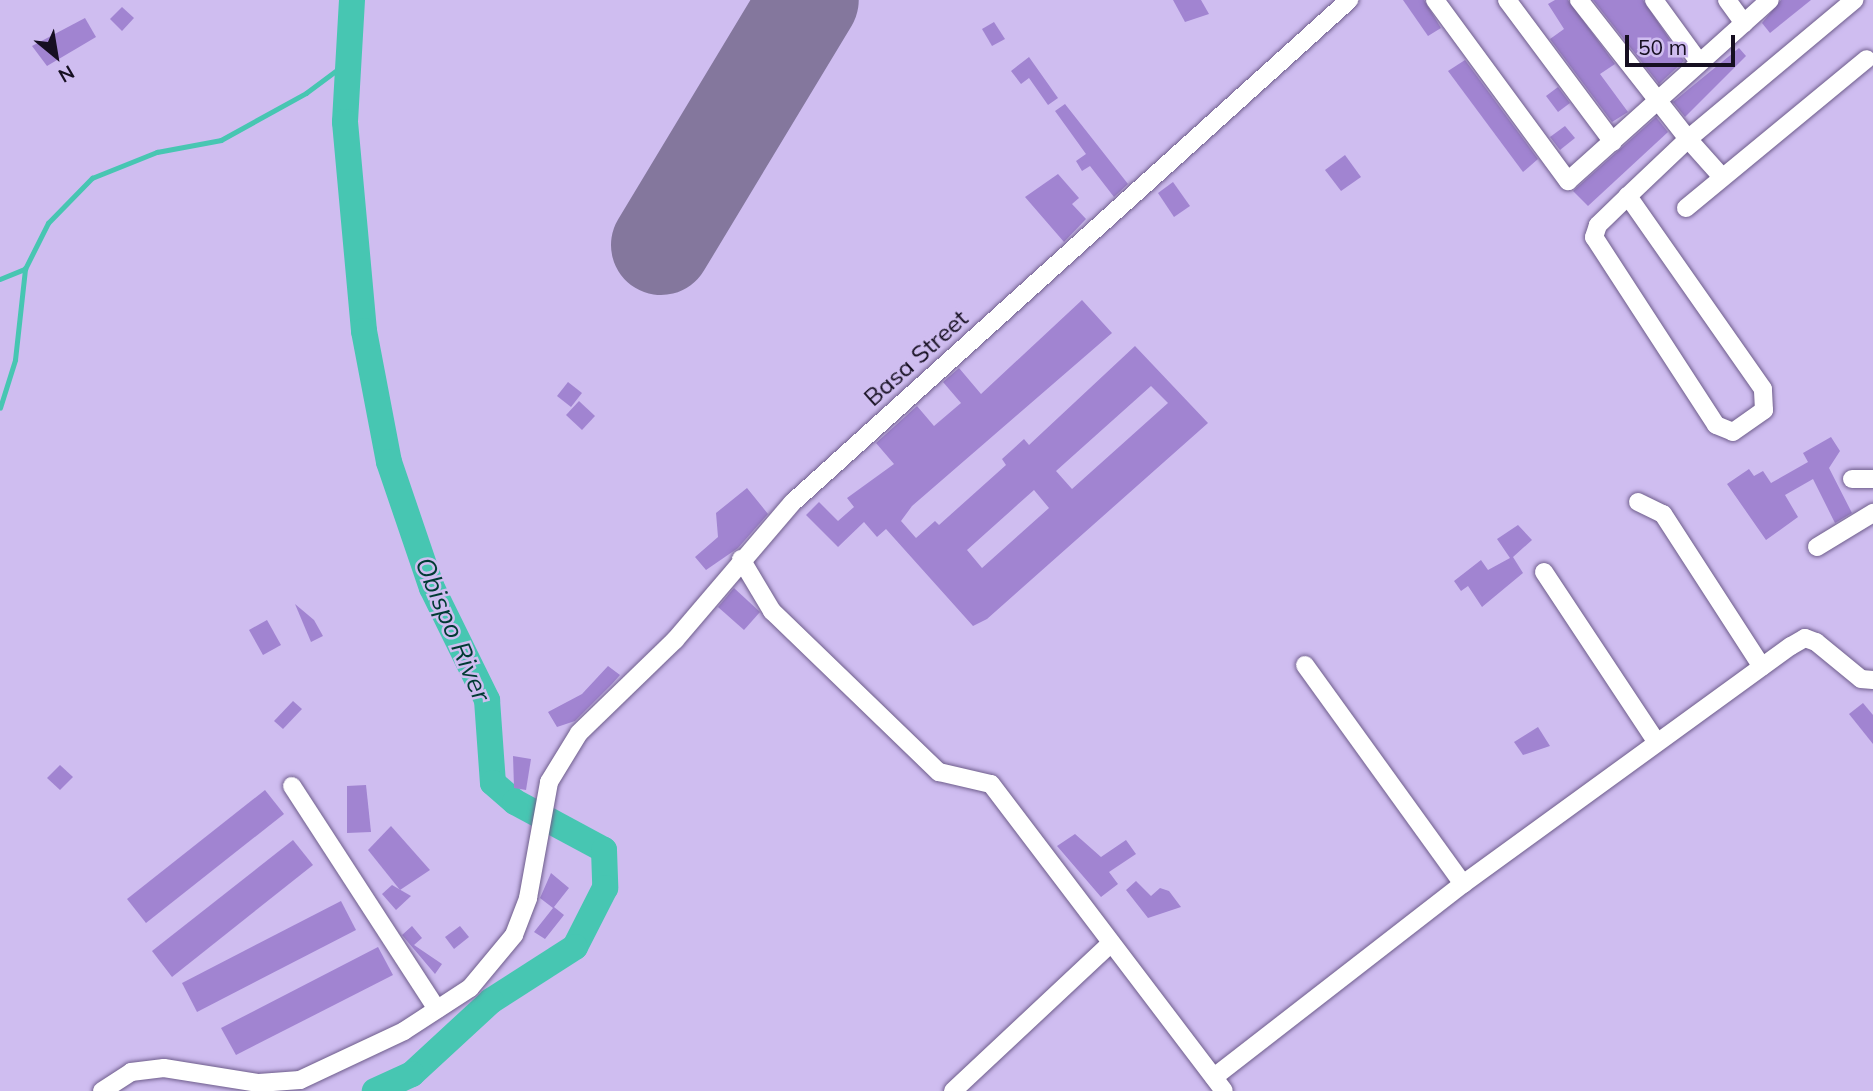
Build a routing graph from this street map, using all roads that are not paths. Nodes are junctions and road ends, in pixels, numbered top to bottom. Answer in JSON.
{"nodes":[{"id":1,"x":1349,"y":0,"type":"edge"},
{"id":2,"x":1507,"y":0,"type":"edge"},
{"id":3,"x":1579,"y":0,"type":"edge"},
{"id":4,"x":1654,"y":0,"type":"edge"},
{"id":5,"x":1727,"y":0,"type":"edge"},
{"id":6,"x":1770,"y":0,"type":"edge"},
{"id":7,"x":1854,"y":0,"type":"edge"},
{"id":8,"x":1443,"y":3,"type":"edge"},
{"id":9,"x":1744,"y":23,"type":"junction"},
{"id":10,"x":1867,"y":59,"type":"dead end"},
{"id":11,"x":1699,"y":62,"type":"junction"},
{"id":12,"x":1655,"y":102,"type":"junction"},
{"id":13,"x":1688,"y":139,"type":"junction"},
{"id":14,"x":1613,"y":142,"type":"junction"},
{"id":15,"x":1723,"y":177,"type":"junction"},
{"id":16,"x":1628,"y":196,"type":"junction"},
{"id":17,"x":1686,"y":208,"type":"dead end"},
{"id":18,"x":1852,"y":479,"type":"dead end"},
{"id":19,"x":1873,"y":480,"type":"edge"},
{"id":20,"x":1638,"y":502,"type":"dead end"},
{"id":21,"x":1873,"y":513,"type":"edge"},
{"id":22,"x":1817,"y":547,"type":"dead end"},
{"id":23,"x":741,"y":559,"type":"junction"},
{"id":24,"x":1544,"y":572,"type":"dead end"},
{"id":25,"x":1304,"y":665,"type":"dead end"},
{"id":26,"x":1762,"y":667,"type":"junction"},
{"id":27,"x":1873,"y":680,"type":"edge"},
{"id":28,"x":1657,"y":741,"type":"junction"},
{"id":29,"x":292,"y":786,"type":"dead end"},
{"id":30,"x":1463,"y":884,"type":"junction"},
{"id":31,"x":1111,"y":943,"type":"junction"},
{"id":32,"x":437,"y":1009,"type":"junction"},
{"id":33,"x":1219,"y":1084,"type":"edge"},
{"id":34,"x":103,"y":1091,"type":"edge"},
{"id":35,"x":953,"y":1091,"type":"edge"}],
"edges":[{"from":1,"to":23,"type":"street","name":"Basa Street"},
{"from":2,"to":14,"type":"street"},
{"from":3,"to":12,"type":"street"},
{"from":4,"to":11,"type":"street"},
{"from":5,"to":9,"type":"street"},
{"from":6,"to":9,"type":"street"},
{"from":7,"to":13,"type":"street"},
{"from":8,"to":14,"type":"street"},
{"from":9,"to":11,"type":"street"},
{"from":10,"to":15,"type":"street"},
{"from":11,"to":12,"type":"street"},
{"from":12,"to":13,"type":"street"},
{"from":12,"to":14,"type":"street"},
{"from":13,"to":15,"type":"street"},
{"from":13,"to":16,"type":"street"},
{"from":15,"to":17,"type":"street"},
{"from":16,"to":16,"type":"street"},
{"from":18,"to":19,"type":"street"},
{"from":20,"to":26,"type":"street"},
{"from":21,"to":22,"type":"street"},
{"from":23,"to":31,"type":"street"},
{"from":23,"to":32,"type":"street","name":"Basa Street"},
{"from":24,"to":28,"type":"street"},
{"from":25,"to":30,"type":"street"},
{"from":26,"to":27,"type":"street"},
{"from":26,"to":28,"type":"street"},
{"from":28,"to":30,"type":"street"},
{"from":29,"to":32,"type":"street"},
{"from":30,"to":33,"type":"street"},
{"from":31,"to":33,"type":"street"},
{"from":31,"to":35,"type":"street"},
{"from":32,"to":34,"type":"street"}]}
